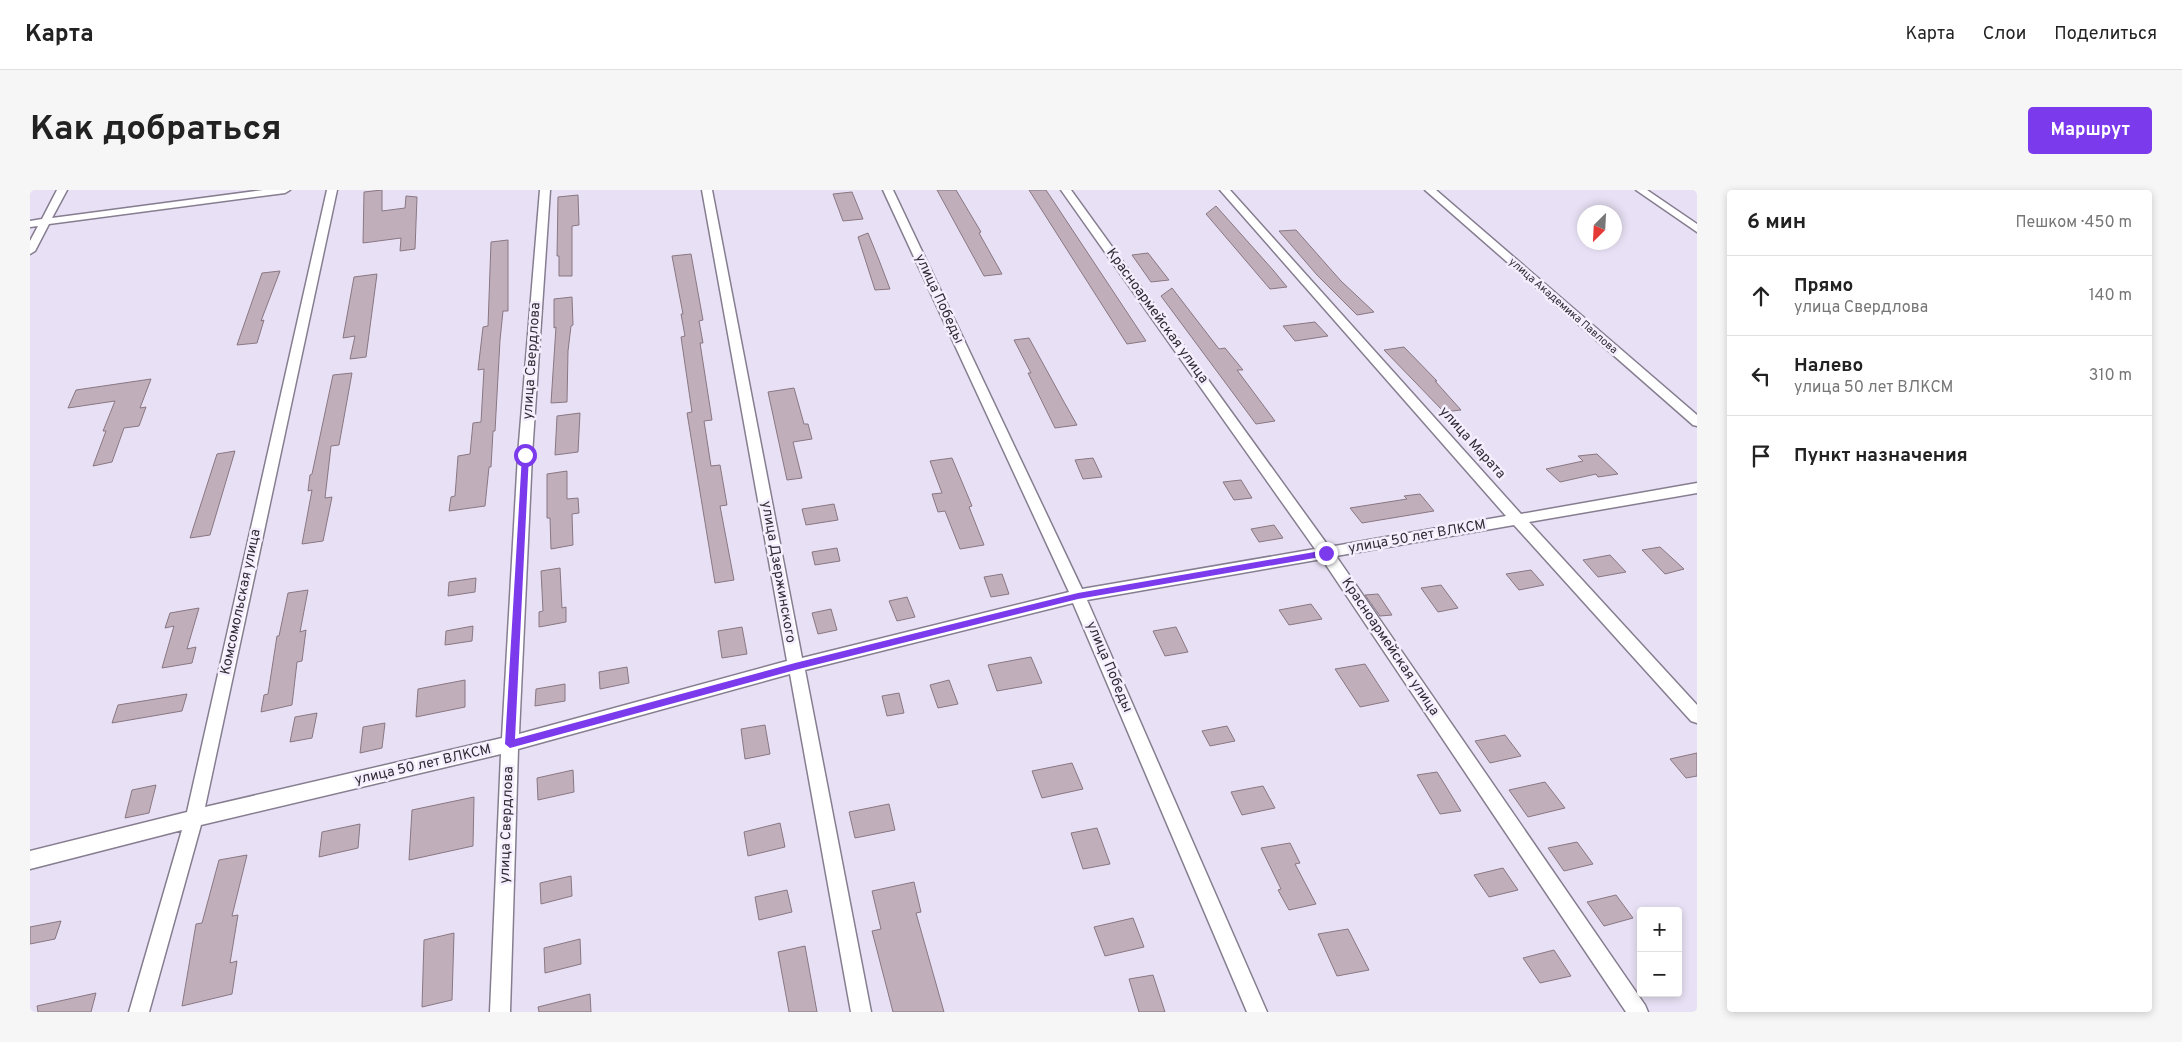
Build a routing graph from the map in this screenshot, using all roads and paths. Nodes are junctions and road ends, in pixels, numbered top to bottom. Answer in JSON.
{"nodes":[{"id":1,"x":62,"y":190,"type":"edge"},
{"id":2,"x":285,"y":190,"type":"edge"},
{"id":3,"x":332,"y":190,"type":"edge"},
{"id":4,"x":545,"y":190,"type":"edge"},
{"id":5,"x":707,"y":190,"type":"edge"},
{"id":6,"x":888,"y":190,"type":"edge"},
{"id":7,"x":1066,"y":190,"type":"edge"},
{"id":8,"x":1225,"y":190,"type":"edge"},
{"id":9,"x":1430,"y":190,"type":"edge"},
{"id":10,"x":1641,"y":190,"type":"edge"},
{"id":11,"x":46,"y":222,"type":"junction"},
{"id":12,"x":30,"y":224,"type":"edge"},
{"id":13,"x":1697,"y":229,"type":"edge"},
{"id":14,"x":30,"y":251,"type":"edge"},
{"id":15,"x":1697,"y":422,"type":"edge"},
{"id":16,"x":1697,"y":488,"type":"edge"},
{"id":17,"x":1518,"y":520,"type":"junction"},
{"id":18,"x":1326,"y":553,"type":"junction"},
{"id":19,"x":1078,"y":596,"type":"junction"},
{"id":20,"x":795,"y":666,"type":"junction"},
{"id":21,"x":1697,"y":716,"type":"edge"},
{"id":22,"x":510,"y":744,"type":"junction"},
{"id":23,"x":194,"y":818,"type":"junction"},
{"id":24,"x":30,"y":860,"type":"edge"},
{"id":25,"x":139,"y":1012,"type":"edge"},
{"id":26,"x":500,"y":1012,"type":"edge"},
{"id":27,"x":861,"y":1012,"type":"edge"},
{"id":28,"x":1257,"y":1012,"type":"edge"},
{"id":29,"x":1638,"y":1012,"type":"edge"}],
"edges":[{"from":1,"to":11,"type":"street"},
{"from":2,"to":11,"type":"street"},
{"from":3,"to":23,"type":"street","name":"Комсомольская улица"},
{"from":4,"to":22,"type":"street","name":"улица Свердлова"},
{"from":5,"to":20,"type":"street","name":"улица Дзержинского"},
{"from":6,"to":19,"type":"street","name":"улица Победы"},
{"from":7,"to":18,"type":"street","name":"Красноармейская улица"},
{"from":8,"to":17,"type":"street","name":"улица Марата"},
{"from":9,"to":15,"type":"street","name":"улица Академика Павлова"},
{"from":10,"to":13,"type":"street"},
{"from":11,"to":12,"type":"street"},
{"from":11,"to":14,"type":"street"},
{"from":16,"to":17,"type":"street","name":"улица 50 лет ВЛКСМ"},
{"from":17,"to":18,"type":"street","name":"улица 50 лет ВЛКСМ"},
{"from":17,"to":21,"type":"street","name":"улица Марата"},
{"from":18,"to":19,"type":"street","name":"улица 50 лет ВЛКСМ"},
{"from":18,"to":29,"type":"street","name":"Красноармейская улица"},
{"from":19,"to":20,"type":"street","name":"улица 50 лет ВЛКСМ"},
{"from":19,"to":28,"type":"street","name":"улица Победы"},
{"from":20,"to":22,"type":"street","name":"улица 50 лет ВЛКСМ"},
{"from":20,"to":27,"type":"street","name":"улица Дзержинского"},
{"from":22,"to":23,"type":"street","name":"улица 50 лет ВЛКСМ"},
{"from":22,"to":26,"type":"street","name":"улица Свердлова"},
{"from":23,"to":24,"type":"street","name":"улица 50 лет ВЛКСМ"},
{"from":23,"to":25,"type":"street","name":"Комсомольская улица"}]}
